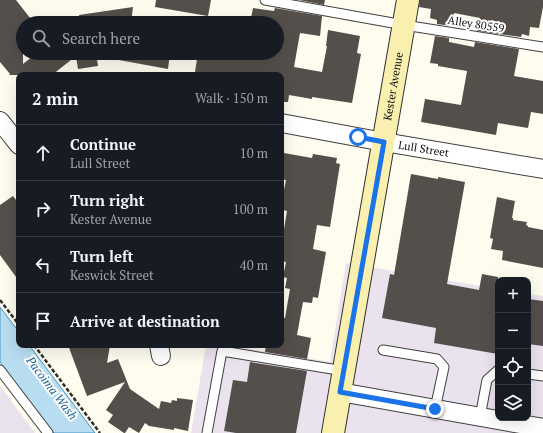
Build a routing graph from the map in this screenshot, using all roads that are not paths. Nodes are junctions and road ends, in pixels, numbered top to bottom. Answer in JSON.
{"nodes":[{"id":1,"x":265,"y":0,"type":"edge"},
{"id":2,"x":408,"y":0,"type":"edge"},
{"id":3,"x":404,"y":24,"type":"junction"},
{"id":4,"x":543,"y":47,"type":"edge"},
{"id":5,"x":0,"y":121,"type":"edge"},
{"id":6,"x":284,"y":124,"type":"edge"},
{"id":7,"x":16,"y":137,"type":"edge"},
{"id":8,"x":384,"y":142,"type":"junction"},
{"id":9,"x":543,"y":169,"type":"edge"},
{"id":10,"x":383,"y":350,"type":"dead end"},
{"id":11,"x":0,"y":370,"type":"edge"},
{"id":12,"x":495,"y":373,"type":"edge"},
{"id":13,"x":531,"y":374,"type":"edge"},
{"id":14,"x":543,"y":376,"type":"edge"},
{"id":15,"x":342,"y":381,"type":"junction"},
{"id":16,"x":435,"y":409,"type":"junction"},
{"id":17,"x":480,"y":417,"type":"junction"},
{"id":18,"x":543,"y":428,"type":"edge"},
{"id":19,"x":48,"y":433,"type":"edge"},
{"id":20,"x":207,"y":433,"type":"edge"},
{"id":21,"x":333,"y":433,"type":"edge"}],
"edges":[{"from":1,"to":3,"type":"lane","name":"Alley 80559"},
{"from":2,"to":3,"type":"street","name":"Kester Avenue"},
{"from":3,"to":4,"type":"lane","name":"Alley 80559"},
{"from":3,"to":8,"type":"street","name":"Kester Avenue"},
{"from":5,"to":7,"type":"street"},
{"from":6,"to":8,"type":"street","name":"Lull Street"},
{"from":8,"to":9,"type":"street","name":"Lull Street"},
{"from":8,"to":15,"type":"street","name":"Kester Avenue"},
{"from":10,"to":16,"type":"lane"},
{"from":11,"to":19,"type":"lane"},
{"from":12,"to":17,"type":"lane"},
{"from":13,"to":14,"type":"lane"},
{"from":15,"to":16,"type":"street"},
{"from":15,"to":20,"type":"lane"},
{"from":15,"to":21,"type":"street","name":"Kester Avenue"},
{"from":16,"to":17,"type":"street"},
{"from":17,"to":18,"type":"street"}]}
